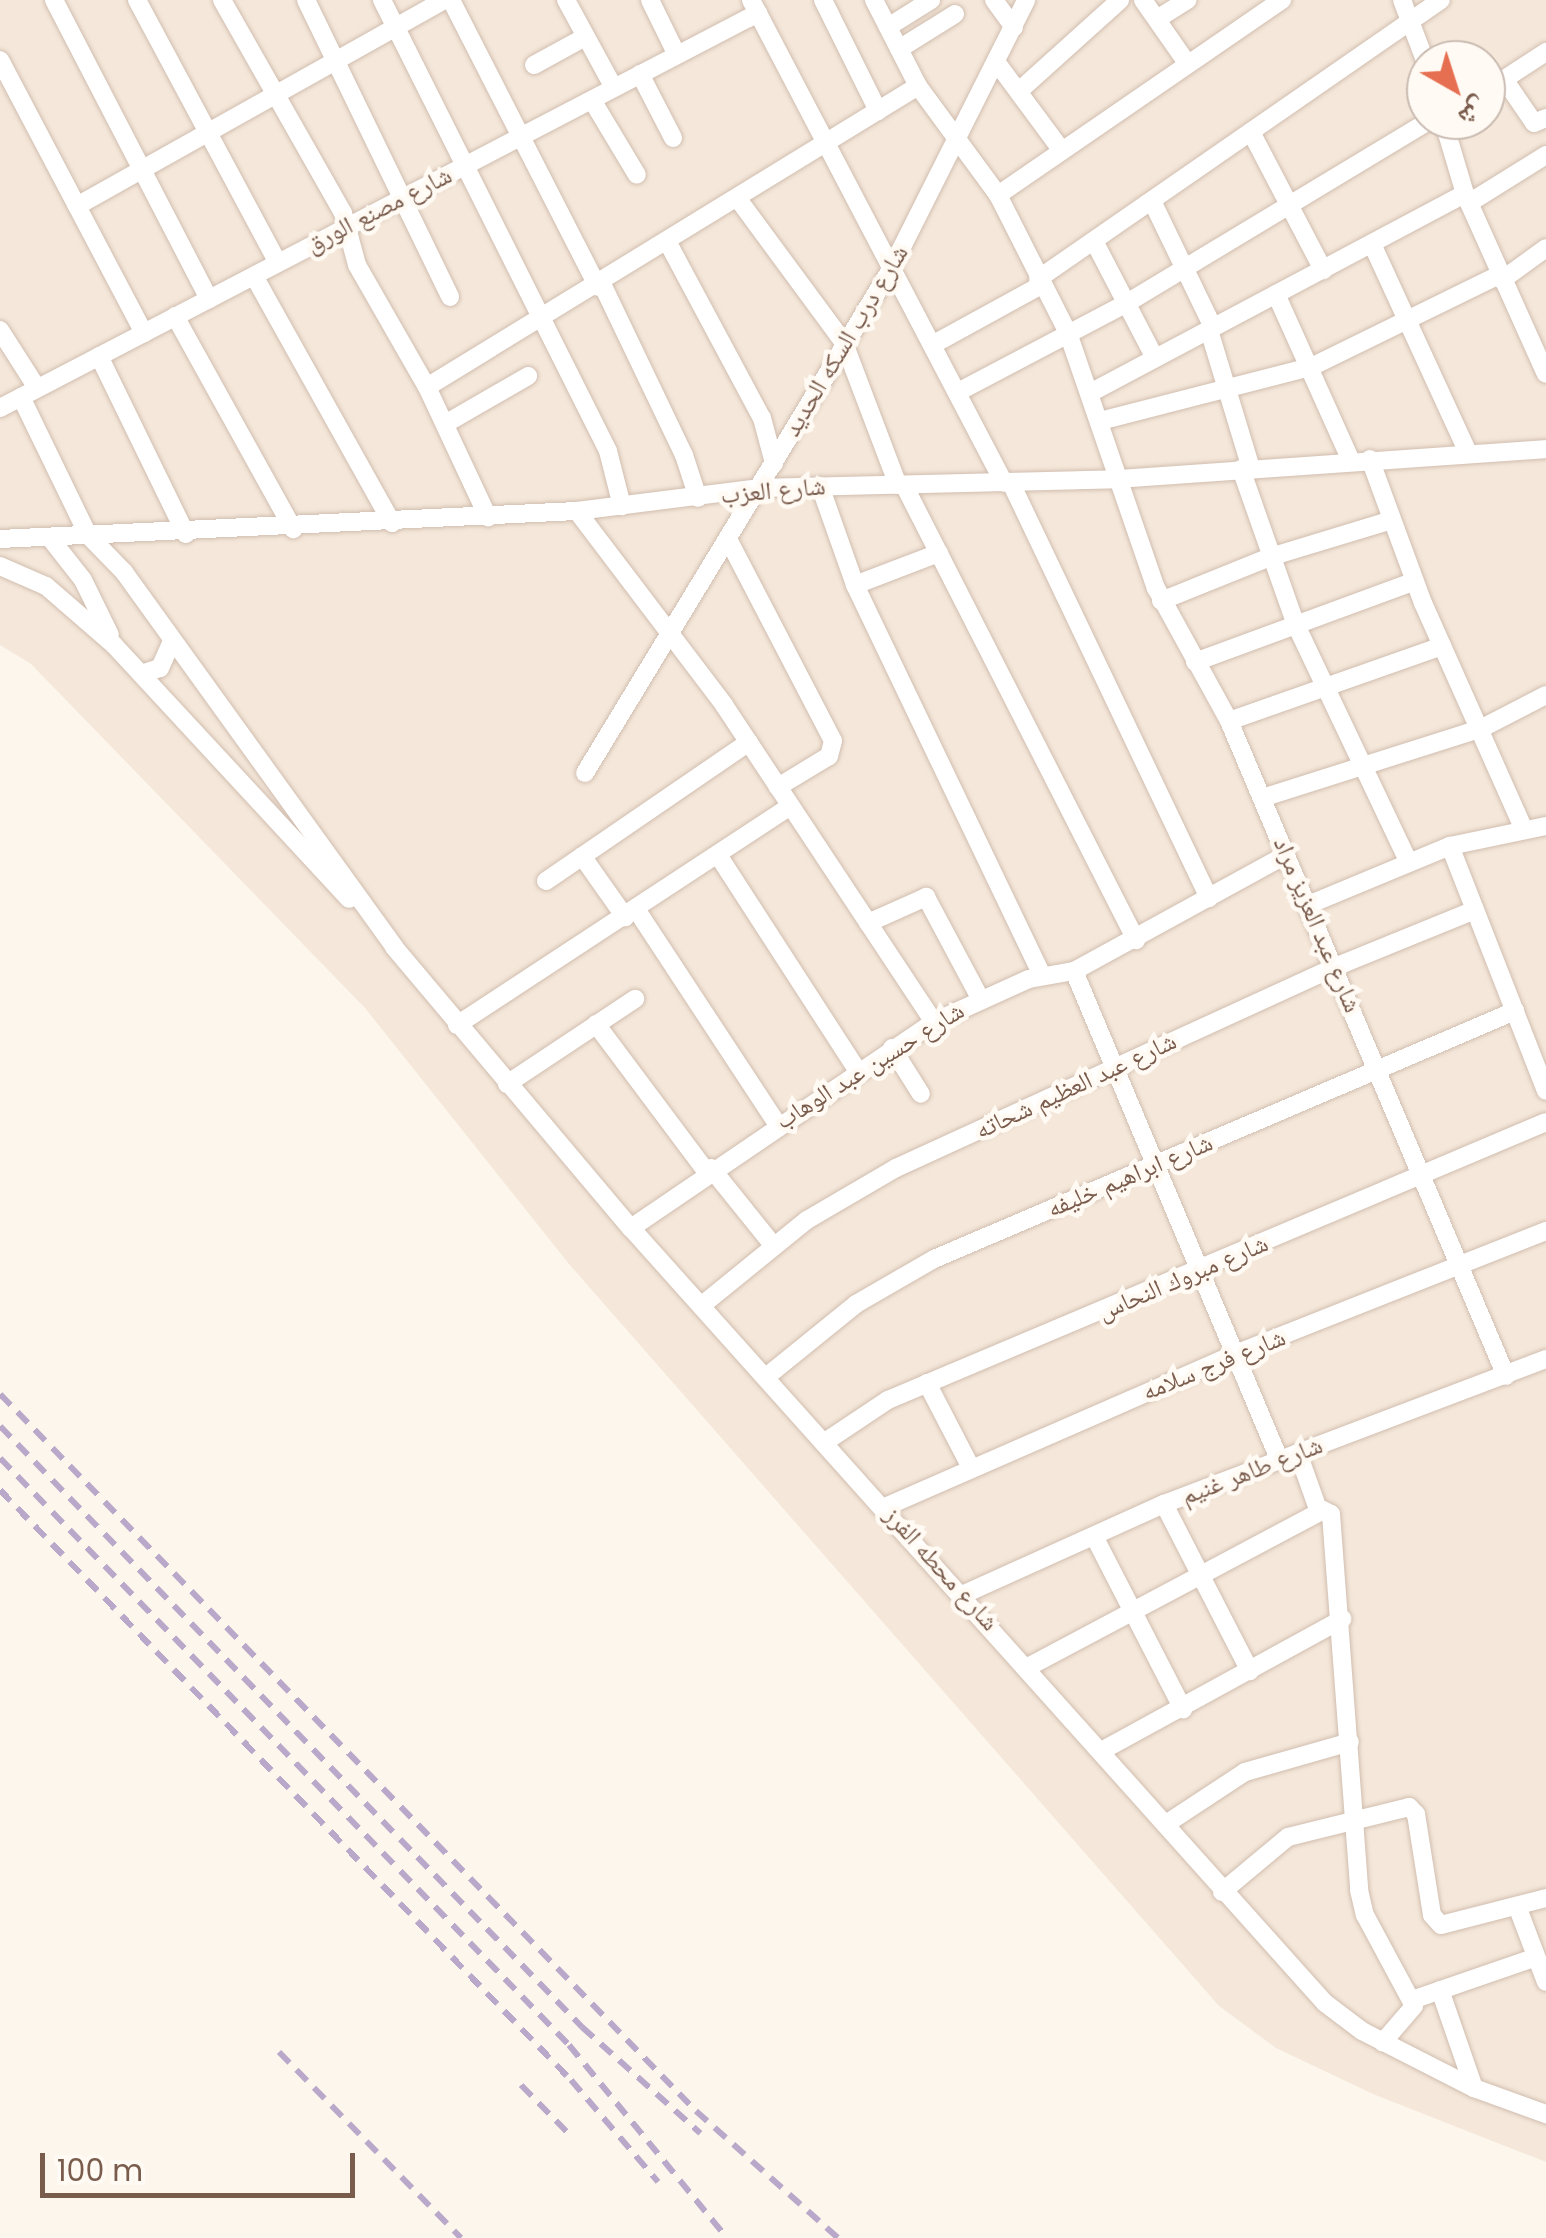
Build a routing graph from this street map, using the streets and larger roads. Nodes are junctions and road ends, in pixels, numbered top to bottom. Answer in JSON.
{"nodes":[{"id":1,"x":54,"y":0,"type":"edge"},
{"id":2,"x":137,"y":0,"type":"edge"},
{"id":3,"x":222,"y":0,"type":"edge"},
{"id":4,"x":306,"y":0,"type":"edge"},
{"id":5,"x":382,"y":0,"type":"edge"},
{"id":6,"x":448,"y":0,"type":"edge"},
{"id":7,"x":566,"y":0,"type":"edge"},
{"id":8,"x":650,"y":0,"type":"edge"},
{"id":9,"x":822,"y":0,"type":"edge"},
{"id":10,"x":874,"y":0,"type":"edge"},
{"id":11,"x":931,"y":0,"type":"edge"},
{"id":12,"x":994,"y":0,"type":"edge"},
{"id":13,"x":1026,"y":0,"type":"edge"},
{"id":14,"x":1120,"y":0,"type":"edge"},
{"id":15,"x":1143,"y":0,"type":"edge"},
{"id":16,"x":1188,"y":0,"type":"edge"},
{"id":17,"x":1282,"y":0,"type":"edge"},
{"id":18,"x":1402,"y":0,"type":"edge"},
{"id":19,"x":1442,"y":0,"type":"edge"},
{"id":20,"x":754,"y":7,"type":"edge"},
{"id":21,"x":954,"y":14,"type":"dead end"},
{"id":22,"x":1157,"y":19,"type":"junction"},
{"id":23,"x":1413,"y":19,"type":"junction"},
{"id":24,"x":395,"y":27,"type":"junction"},
{"id":25,"x":888,"y":27,"type":"junction"},
{"id":26,"x":1014,"y":28,"type":"junction"},
{"id":27,"x":585,"y":37,"type":"junction"},
{"id":28,"x":1419,"y":40,"type":"edge"},
{"id":29,"x":899,"y":49,"type":"junction"},
{"id":30,"x":677,"y":56,"type":"junction"},
{"id":31,"x":1543,"y":59,"type":"edge"},
{"id":32,"x":0,"y":60,"type":"edge"},
{"id":33,"x":338,"y":60,"type":"junction"},
{"id":34,"x":997,"y":63,"type":"junction"},
{"id":35,"x":1188,"y":63,"type":"junction"},
{"id":36,"x":534,"y":65,"type":"dead end"},
{"id":37,"x":640,"y":74,"type":"junction"},
{"id":38,"x":1506,"y":78,"type":"edge"},
{"id":39,"x":1506,"y":82,"type":"edge"},
{"id":40,"x":918,"y":86,"type":"junction"},
{"id":41,"x":614,"y":88,"type":"junction"},
{"id":42,"x":1018,"y":92,"type":"junction"},
{"id":43,"x":276,"y":94,"type":"junction"},
{"id":44,"x":592,"y":100,"type":"junction"},
{"id":45,"x":878,"y":111,"type":"junction"},
{"id":46,"x":1543,"y":120,"type":"edge"},
{"id":47,"x":207,"y":132,"type":"junction"},
{"id":48,"x":1251,"y":132,"type":"junction"},
{"id":49,"x":524,"y":135,"type":"junction"},
{"id":50,"x":1406,"y":135,"type":"edge"},
{"id":51,"x":673,"y":138,"type":"dead end"},
{"id":52,"x":1449,"y":140,"type":"edge"},
{"id":53,"x":826,"y":144,"type":"junction"},
{"id":54,"x":957,"y":145,"type":"junction"},
{"id":55,"x":1062,"y":151,"type":"junction"},
{"id":56,"x":1546,"y":155,"type":"edge"},
{"id":57,"x":462,"y":167,"type":"junction"},
{"id":58,"x":139,"y":171,"type":"junction"},
{"id":59,"x":637,"y":175,"type":"dead end"},
{"id":60,"x":998,"y":195,"type":"junction"},
{"id":61,"x":404,"y":197,"type":"junction"},
{"id":62,"x":738,"y":199,"type":"junction"},
{"id":63,"x":1467,"y":199,"type":"junction"},
{"id":64,"x":1152,"y":201,"type":"junction"},
{"id":65,"x":1293,"y":204,"type":"junction"},
{"id":66,"x":77,"y":206,"type":"junction"},
{"id":67,"x":344,"y":228,"type":"junction"},
{"id":68,"x":1094,"y":241,"type":"junction"},
{"id":69,"x":668,"y":243,"type":"junction"},
{"id":70,"x":1372,"y":244,"type":"junction"},
{"id":71,"x":1546,"y":248,"type":"edge"},
{"id":72,"x":278,"y":262,"type":"junction"},
{"id":73,"x":1188,"y":267,"type":"junction"},
{"id":74,"x":891,"y":269,"type":"junction"},
{"id":75,"x":1323,"y":270,"type":"junction"},
{"id":76,"x":254,"y":276,"type":"junction"},
{"id":77,"x":1501,"y":277,"type":"junction"},
{"id":78,"x":1039,"y":282,"type":"junction"},
{"id":79,"x":600,"y":286,"type":"junction"},
{"id":80,"x":1276,"y":294,"type":"junction"},
{"id":81,"x":450,"y":297,"type":"dead end"},
{"id":82,"x":210,"y":298,"type":"junction"},
{"id":83,"x":1127,"y":302,"type":"junction"},
{"id":84,"x":176,"y":316,"type":"junction"},
{"id":85,"x":1407,"y":319,"type":"junction"},
{"id":86,"x":540,"y":320,"type":"junction"},
{"id":87,"x":1546,"y":328,"type":"edge"},
{"id":88,"x":1211,"y":329,"type":"junction"},
{"id":89,"x":0,"y":330,"type":"edge"},
{"id":90,"x":144,"y":332,"type":"junction"},
{"id":91,"x":1068,"y":334,"type":"junction"},
{"id":92,"x":1530,"y":341,"type":"junction"},
{"id":93,"x":844,"y":343,"type":"junction"},
{"id":94,"x":932,"y":345,"type":"junction"},
{"id":95,"x":99,"y":356,"type":"junction"},
{"id":96,"x":1155,"y":358,"type":"junction"},
{"id":97,"x":1311,"y":366,"type":"junction"},
{"id":98,"x":1546,"y":374,"type":"edge"},
{"id":99,"x":528,"y":376,"type":"dead end"},
{"id":100,"x":427,"y":387,"type":"junction"},
{"id":101,"x":1229,"y":387,"type":"junction"},
{"id":102,"x":30,"y":392,"type":"junction"},
{"id":103,"x":958,"y":392,"type":"junction"},
{"id":104,"x":1090,"y":392,"type":"junction"},
{"id":105,"x":0,"y":408,"type":"edge"},
{"id":106,"x":1100,"y":421,"type":"junction"},
{"id":107,"x":445,"y":424,"type":"junction"},
{"id":108,"x":1546,"y":450,"type":"edge"},
{"id":109,"x":1468,"y":453,"type":"junction"},
{"id":110,"x":1360,"y":460,"type":"junction"},
{"id":111,"x":774,"y":464,"type":"junction"},
{"id":112,"x":1246,"y":469,"type":"junction"},
{"id":113,"x":1118,"y":480,"type":"junction"},
{"id":114,"x":1008,"y":483,"type":"junction"},
{"id":115,"x":901,"y":485,"type":"junction"},
{"id":116,"x":820,"y":486,"type":"junction"},
{"id":117,"x":758,"y":488,"type":"junction"},
{"id":118,"x":698,"y":498,"type":"junction"},
{"id":119,"x":622,"y":506,"type":"junction"},
{"id":120,"x":578,"y":511,"type":"junction"},
{"id":121,"x":488,"y":517,"type":"junction"},
{"id":122,"x":1392,"y":520,"type":"junction"},
{"id":123,"x":392,"y":523,"type":"junction"},
{"id":124,"x":293,"y":529,"type":"junction"},
{"id":125,"x":186,"y":534,"type":"junction"},
{"id":126,"x":88,"y":535,"type":"junction"},
{"id":127,"x":50,"y":538,"type":"junction"},
{"id":128,"x":0,"y":539,"type":"edge"},
{"id":129,"x":728,"y":541,"type":"junction"},
{"id":130,"x":939,"y":554,"type":"junction"},
{"id":131,"x":1270,"y":557,"type":"junction"},
{"id":132,"x":0,"y":566,"type":"edge"},
{"id":133,"x":1414,"y":582,"type":"junction"},
{"id":134,"x":855,"y":586,"type":"junction"},
{"id":135,"x":1161,"y":601,"type":"junction"},
{"id":136,"x":1296,"y":625,"type":"junction"},
{"id":137,"x":671,"y":634,"type":"junction"},
{"id":138,"x":172,"y":641,"type":"junction"},
{"id":139,"x":114,"y":645,"type":"junction"},
{"id":140,"x":1442,"y":646,"type":"junction"},
{"id":141,"x":1195,"y":662,"type":"junction"},
{"id":142,"x":141,"y":674,"type":"junction"},
{"id":143,"x":1325,"y":687,"type":"junction"},
{"id":144,"x":210,"y":692,"type":"junction"},
{"id":145,"x":1546,"y":695,"type":"edge"},
{"id":146,"x":184,"y":718,"type":"junction"},
{"id":147,"x":1229,"y":721,"type":"junction"},
{"id":148,"x":1480,"y":728,"type":"junction"},
{"id":149,"x":749,"y":742,"type":"junction"},
{"id":150,"x":1363,"y":766,"type":"junction"},
{"id":151,"x":585,"y":773,"type":"dead end"},
{"id":152,"x":778,"y":787,"type":"junction"},
{"id":153,"x":1262,"y":798,"type":"junction"},
{"id":154,"x":792,"y":806,"type":"junction"},
{"id":155,"x":1546,"y":826,"type":"edge"},
{"id":156,"x":1524,"y":830,"type":"junction"},
{"id":157,"x":1450,"y":846,"type":"junction"},
{"id":158,"x":718,"y":855,"type":"junction"},
{"id":159,"x":1286,"y":855,"type":"junction"},
{"id":160,"x":582,"y":856,"type":"junction"},
{"id":161,"x":1408,"y":863,"type":"junction"},
{"id":162,"x":546,"y":881,"type":"dead end"},
{"id":163,"x":1209,"y":898,"type":"junction"},
{"id":164,"x":1308,"y":906,"type":"junction"},
{"id":165,"x":1475,"y":910,"type":"junction"},
{"id":166,"x":631,"y":913,"type":"junction"},
{"id":167,"x":868,"y":923,"type":"junction"},
{"id":168,"x":1136,"y":940,"type":"junction"},
{"id":169,"x":394,"y":947,"type":"junction"},
{"id":170,"x":1335,"y":967,"type":"junction"},
{"id":171,"x":1074,"y":971,"type":"junction"},
{"id":172,"x":1042,"y":976,"type":"junction"},
{"id":173,"x":980,"y":998,"type":"junction"},
{"id":174,"x":635,"y":999,"type":"dead end"},
{"id":175,"x":1514,"y":1010,"type":"junction"},
{"id":176,"x":934,"y":1022,"type":"junction"},
{"id":177,"x":596,"y":1024,"type":"junction"},
{"id":178,"x":458,"y":1025,"type":"junction"},
{"id":179,"x":892,"y":1048,"type":"junction"},
{"id":180,"x":1114,"y":1069,"type":"junction"},
{"id":181,"x":1379,"y":1069,"type":"junction"},
{"id":182,"x":858,"y":1070,"type":"junction"},
{"id":183,"x":508,"y":1084,"type":"junction"},
{"id":184,"x":1546,"y":1091,"type":"edge"},
{"id":185,"x":921,"y":1094,"type":"dead end"},
{"id":186,"x":1546,"y":1122,"type":"edge"},
{"id":187,"x":776,"y":1124,"type":"junction"},
{"id":188,"x":1154,"y":1165,"type":"junction"},
{"id":189,"x":709,"y":1169,"type":"junction"},
{"id":190,"x":1425,"y":1174,"type":"junction"},
{"id":191,"x":631,"y":1228,"type":"junction"},
{"id":192,"x":1546,"y":1231,"type":"edge"},
{"id":193,"x":773,"y":1245,"type":"junction"},
{"id":194,"x":1464,"y":1266,"type":"junction"},
{"id":195,"x":1198,"y":1272,"type":"junction"},
{"id":196,"x":702,"y":1306,"type":"junction"},
{"id":197,"x":1235,"y":1354,"type":"junction"},
{"id":198,"x":1546,"y":1359,"type":"edge"},
{"id":199,"x":1506,"y":1376,"type":"junction"},
{"id":200,"x":766,"y":1377,"type":"junction"},
{"id":201,"x":927,"y":1383,"type":"junction"},
{"id":202,"x":826,"y":1442,"type":"junction"},
{"id":203,"x":1298,"y":1453,"type":"junction"},
{"id":204,"x":1279,"y":1459,"type":"junction"},
{"id":205,"x":971,"y":1468,"type":"junction"},
{"id":206,"x":1164,"y":1504,"type":"junction"},
{"id":207,"x":886,"y":1507,"type":"junction"},
{"id":208,"x":1321,"y":1511,"type":"junction"},
{"id":209,"x":1094,"y":1536,"type":"junction"},
{"id":210,"x":1198,"y":1576,"type":"junction"},
{"id":211,"x":962,"y":1595,"type":"junction"},
{"id":212,"x":1130,"y":1612,"type":"junction"},
{"id":213,"x":1342,"y":1619,"type":"junction"},
{"id":214,"x":1028,"y":1668,"type":"junction"},
{"id":215,"x":1250,"y":1671,"type":"junction"},
{"id":216,"x":1183,"y":1709,"type":"junction"},
{"id":217,"x":1350,"y":1742,"type":"junction"},
{"id":218,"x":1102,"y":1750,"type":"junction"},
{"id":219,"x":1354,"y":1816,"type":"junction"},
{"id":220,"x":1166,"y":1824,"type":"junction"},
{"id":221,"x":1222,"y":1892,"type":"junction"},
{"id":222,"x":1546,"y":1898,"type":"edge"},
{"id":223,"x":1517,"y":1906,"type":"junction"},
{"id":224,"x":1536,"y":1956,"type":"junction"},
{"id":225,"x":1546,"y":1981,"type":"edge"},
{"id":226,"x":1440,"y":1990,"type":"junction"},
{"id":227,"x":1412,"y":2000,"type":"junction"},
{"id":228,"x":1383,"y":2042,"type":"junction"},
{"id":229,"x":1474,"y":2088,"type":"junction"},
{"id":230,"x":1546,"y":2111,"type":"edge"}],
"edges":[{"from":1,"to":58,"type":"street"},
{"from":2,"to":47,"type":"street"},
{"from":3,"to":43,"type":"street"},
{"from":4,"to":33,"type":"street"},
{"from":5,"to":24,"type":"street"},
{"from":6,"to":24,"type":"street"},
{"from":6,"to":49,"type":"street"},
{"from":7,"to":27,"type":"street"},
{"from":8,"to":30,"type":"street"},
{"from":9,"to":45,"type":"street"},
{"from":10,"to":25,"type":"street","name":"شارع عبد العزيز مراد"},
{"from":11,"to":25,"type":"street"},
{"from":12,"to":26,"type":"street"},
{"from":13,"to":26,"type":"street","name":"شارع درب السكه الحديد"},
{"from":14,"to":42,"type":"street"},
{"from":15,"to":22,"type":"street"},
{"from":16,"to":22,"type":"street"},
{"from":17,"to":35,"type":"street"},
{"from":18,"to":23,"type":"street"},
{"from":19,"to":23,"type":"street"},
{"from":20,"to":30,"type":"street","name":"شارع مصنع الورق"},
{"from":20,"to":53,"type":"street"},
{"from":21,"to":29,"type":"street"},
{"from":22,"to":35,"type":"street"},
{"from":23,"to":28,"type":"street"},
{"from":23,"to":48,"type":"street"},
{"from":24,"to":33,"type":"street"},
{"from":24,"to":57,"type":"street"},
{"from":25,"to":29,"type":"street","name":"شارع عبد العزيز مراد"},
{"from":26,"to":34,"type":"street","name":"شارع درب السكه الحديد"},
{"from":27,"to":36,"type":"street"},
{"from":27,"to":41,"type":"street"},
{"from":29,"to":40,"type":"street","name":"شارع عبد العزيز مراد"},
{"from":30,"to":37,"type":"street","name":"شارع مصنع الورق"},
{"from":31,"to":38,"type":"street"},
{"from":32,"to":66,"type":"street"},
{"from":33,"to":43,"type":"street"},
{"from":33,"to":61,"type":"street"},
{"from":34,"to":42,"type":"street"},
{"from":34,"to":54,"type":"street","name":"شارع درب السكه الحديد"},
{"from":35,"to":55,"type":"street"},
{"from":37,"to":41,"type":"street","name":"شارع مصنع الورق"},
{"from":37,"to":51,"type":"street"},
{"from":39,"to":46,"type":"street"},
{"from":40,"to":45,"type":"street"},
{"from":40,"to":54,"type":"street","name":"شارع عبد العزيز مراد"},
{"from":41,"to":44,"type":"street","name":"شارع مصنع الورق"},
{"from":42,"to":55,"type":"street"},
{"from":43,"to":47,"type":"street"},
{"from":43,"to":67,"type":"street"},
{"from":44,"to":49,"type":"street","name":"شارع مصنع الورق"},
{"from":44,"to":59,"type":"street"},
{"from":45,"to":53,"type":"street"},
{"from":47,"to":58,"type":"street"},
{"from":47,"to":72,"type":"street"},
{"from":48,"to":64,"type":"street"},
{"from":48,"to":65,"type":"street"},
{"from":49,"to":57,"type":"street","name":"شارع مصنع الورق"},
{"from":49,"to":79,"type":"street"},
{"from":50,"to":65,"type":"street"},
{"from":52,"to":63,"type":"street"},
{"from":53,"to":62,"type":"street"},
{"from":53,"to":74,"type":"street"},
{"from":54,"to":60,"type":"street","name":"شارع عبد العزيز مراد"},
{"from":54,"to":74,"type":"street","name":"شارع درب السكه الحديد"},
{"from":55,"to":60,"type":"street"},
{"from":56,"to":63,"type":"street"},
{"from":57,"to":61,"type":"street","name":"شارع مصنع الورق"},
{"from":57,"to":86,"type":"street"},
{"from":58,"to":66,"type":"street"},
{"from":58,"to":82,"type":"street"},
{"from":60,"to":78,"type":"street","name":"شارع عبد العزيز مراد"},
{"from":61,"to":67,"type":"street","name":"شارع مصنع الورق"},
{"from":61,"to":81,"type":"street"},
{"from":62,"to":69,"type":"street"},
{"from":62,"to":93,"type":"street"},
{"from":63,"to":70,"type":"street"},
{"from":63,"to":77,"type":"street"},
{"from":64,"to":68,"type":"street"},
{"from":64,"to":73,"type":"street"},
{"from":65,"to":73,"type":"street"},
{"from":65,"to":75,"type":"street"},
{"from":66,"to":90,"type":"street"},
{"from":67,"to":72,"type":"street","name":"شارع مصنع الورق"},
{"from":67,"to":100,"type":"street"},
{"from":68,"to":78,"type":"street"},
{"from":68,"to":83,"type":"street"},
{"from":69,"to":79,"type":"street"},
{"from":69,"to":111,"type":"street"},
{"from":70,"to":75,"type":"street"},
{"from":70,"to":85,"type":"street"},
{"from":71,"to":77,"type":"street"},
{"from":72,"to":76,"type":"street","name":"شارع مصنع الورق"},
{"from":73,"to":83,"type":"street"},
{"from":73,"to":88,"type":"street"},
{"from":74,"to":93,"type":"street","name":"شارع درب السكه الحديد"},
{"from":74,"to":94,"type":"street"},
{"from":75,"to":80,"type":"street"},
{"from":76,"to":82,"type":"street","name":"شارع مصنع الورق"},
{"from":76,"to":123,"type":"street"},
{"from":77,"to":85,"type":"street"},
{"from":77,"to":92,"type":"street"},
{"from":78,"to":91,"type":"street","name":"شارع عبد العزيز مراد"},
{"from":78,"to":94,"type":"street"},
{"from":79,"to":86,"type":"street"},
{"from":79,"to":118,"type":"street"},
{"from":80,"to":88,"type":"street"},
{"from":80,"to":97,"type":"street"},
{"from":82,"to":84,"type":"street","name":"شارع مصنع الورق"},
{"from":83,"to":91,"type":"street"},
{"from":83,"to":96,"type":"street"},
{"from":84,"to":90,"type":"street","name":"شارع مصنع الورق"},
{"from":84,"to":124,"type":"street"},
{"from":85,"to":97,"type":"street"},
{"from":85,"to":109,"type":"street"},
{"from":86,"to":100,"type":"street"},
{"from":86,"to":119,"type":"street"},
{"from":87,"to":92,"type":"street"},
{"from":88,"to":96,"type":"street"},
{"from":88,"to":101,"type":"street"},
{"from":89,"to":102,"type":"street","name":"شارع محطه الفرز"},
{"from":90,"to":95,"type":"street","name":"شارع مصنع الورق"},
{"from":91,"to":103,"type":"street"},
{"from":91,"to":104,"type":"street","name":"شارع عبد العزيز مراد"},
{"from":92,"to":98,"type":"street"},
{"from":93,"to":111,"type":"street","name":"شارع درب السكه الحديد"},
{"from":93,"to":115,"type":"street"},
{"from":94,"to":103,"type":"street"},
{"from":95,"to":102,"type":"street","name":"شارع مصنع الورق"},
{"from":95,"to":125,"type":"street"},
{"from":96,"to":104,"type":"street"},
{"from":97,"to":101,"type":"street"},
{"from":97,"to":110,"type":"street"},
{"from":99,"to":107,"type":"street"},
{"from":100,"to":107,"type":"street"},
{"from":101,"to":106,"type":"street"},
{"from":101,"to":112,"type":"street"},
{"from":102,"to":105,"type":"street","name":"شارع مصنع الورق"},
{"from":102,"to":126,"type":"street","name":"شارع محطه الفرز"},
{"from":103,"to":114,"type":"street"},
{"from":104,"to":106,"type":"street","name":"شارع عبد العزيز مراد"},
{"from":106,"to":113,"type":"street","name":"شارع عبد العزيز مراد"},
{"from":107,"to":121,"type":"street"},
{"from":108,"to":109,"type":"street","name":"شارع العزب"},
{"from":109,"to":110,"type":"street","name":"شارع العزب"},
{"from":110,"to":112,"type":"street","name":"شارع العزب"},
{"from":110,"to":122,"type":"street"},
{"from":111,"to":117,"type":"street","name":"شارع درب السكه الحديد"},
{"from":112,"to":113,"type":"street","name":"شارع العزب"},
{"from":112,"to":131,"type":"street"},
{"from":113,"to":114,"type":"street","name":"شارع العزب"},
{"from":113,"to":135,"type":"street","name":"شارع عبد العزيز مراد"},
{"from":114,"to":115,"type":"street","name":"شارع العزب"},
{"from":114,"to":163,"type":"street"},
{"from":115,"to":116,"type":"street","name":"شارع العزب"},
{"from":115,"to":130,"type":"street"},
{"from":116,"to":117,"type":"street","name":"شارع العزب"},
{"from":116,"to":134,"type":"street"},
{"from":117,"to":118,"type":"street","name":"شارع العزب"},
{"from":117,"to":129,"type":"street","name":"شارع درب السكه الحديد"},
{"from":118,"to":119,"type":"street","name":"شارع العزب"},
{"from":119,"to":120,"type":"street","name":"شارع العزب"},
{"from":120,"to":121,"type":"street","name":"شارع العزب"},
{"from":120,"to":137,"type":"street"},
{"from":121,"to":123,"type":"street","name":"شارع العزب"},
{"from":122,"to":131,"type":"street"},
{"from":122,"to":133,"type":"street"},
{"from":123,"to":124,"type":"street","name":"شارع العزب"},
{"from":124,"to":125,"type":"street","name":"شارع العزب"},
{"from":125,"to":126,"type":"street","name":"شارع العزب"},
{"from":126,"to":127,"type":"street","name":"شارع العزب"},
{"from":126,"to":138,"type":"street","name":"شارع محطه الفرز"},
{"from":127,"to":128,"type":"street","name":"شارع العزب"},
{"from":127,"to":139,"type":"street"},
{"from":129,"to":137,"type":"street","name":"شارع درب السكه الحديد"},
{"from":129,"to":152,"type":"street"},
{"from":130,"to":134,"type":"street"},
{"from":130,"to":168,"type":"street"},
{"from":131,"to":135,"type":"street"},
{"from":131,"to":136,"type":"street"},
{"from":132,"to":139,"type":"street","name":"شارع محطه الفرز"},
{"from":133,"to":136,"type":"street"},
{"from":133,"to":140,"type":"street"},
{"from":134,"to":172,"type":"street"},
{"from":135,"to":141,"type":"street","name":"شارع عبد العزيز مراد"},
{"from":136,"to":141,"type":"street"},
{"from":136,"to":143,"type":"street"},
{"from":137,"to":149,"type":"street"},
{"from":137,"to":151,"type":"street","name":"شارع درب السكه الحديد"},
{"from":138,"to":142,"type":"street"},
{"from":138,"to":144,"type":"street","name":"شارع محطه الفرز"},
{"from":139,"to":142,"type":"street","name":"شارع محطه الفرز"},
{"from":140,"to":143,"type":"street"},
{"from":140,"to":148,"type":"street"},
{"from":141,"to":147,"type":"street","name":"شارع عبد العزيز مراد"},
{"from":142,"to":146,"type":"street","name":"شارع محطه الفرز"},
{"from":143,"to":147,"type":"street"},
{"from":143,"to":150,"type":"street"},
{"from":144,"to":146,"type":"street"},
{"from":144,"to":169,"type":"street","name":"شارع محطه الفرز"},
{"from":145,"to":148,"type":"street"},
{"from":146,"to":169,"type":"street","name":"شارع محطه الفرز"},
{"from":147,"to":153,"type":"street","name":"شارع عبد العزيز مراد"},
{"from":148,"to":150,"type":"street"},
{"from":148,"to":156,"type":"street"},
{"from":149,"to":152,"type":"street"},
{"from":149,"to":160,"type":"street"},
{"from":150,"to":153,"type":"street"},
{"from":150,"to":161,"type":"street"},
{"from":152,"to":154,"type":"street"},
{"from":153,"to":159,"type":"street","name":"شارع عبد العزيز مراد"},
{"from":154,"to":158,"type":"street"},
{"from":154,"to":167,"type":"street"},
{"from":155,"to":156,"type":"street"},
{"from":156,"to":157,"type":"street"},
{"from":157,"to":161,"type":"street"},
{"from":157,"to":165,"type":"street"},
{"from":158,"to":166,"type":"street"},
{"from":158,"to":182,"type":"street"},
{"from":159,"to":163,"type":"street","name":"شارع حسين عبد الوهاب"},
{"from":159,"to":164,"type":"street","name":"شارع عبد العزيز مراد"},
{"from":160,"to":162,"type":"street"},
{"from":160,"to":166,"type":"street"},
{"from":161,"to":164,"type":"street"},
{"from":163,"to":168,"type":"street","name":"شارع حسين عبد الوهاب"},
{"from":164,"to":170,"type":"street","name":"شارع عبد العزيز مراد"},
{"from":165,"to":170,"type":"street","name":"شارع عبد العظيم شحاته"},
{"from":165,"to":175,"type":"street"},
{"from":166,"to":178,"type":"street"},
{"from":166,"to":187,"type":"street"},
{"from":167,"to":173,"type":"street"},
{"from":167,"to":176,"type":"street"},
{"from":168,"to":171,"type":"street","name":"شارع حسين عبد الوهاب"},
{"from":169,"to":178,"type":"street","name":"شارع محطه الفرز"},
{"from":170,"to":180,"type":"street","name":"شارع عبد العظيم شحاته"},
{"from":170,"to":181,"type":"street","name":"شارع عبد العزيز مراد"},
{"from":171,"to":172,"type":"street","name":"شارع حسين عبد الوهاب"},
{"from":171,"to":180,"type":"street"},
{"from":172,"to":173,"type":"street","name":"شارع حسين عبد الوهاب"},
{"from":173,"to":176,"type":"street","name":"شارع حسين عبد الوهاب"},
{"from":174,"to":177,"type":"street"},
{"from":175,"to":181,"type":"street","name":"شارع ابراهيم خليفه"},
{"from":175,"to":184,"type":"street"},
{"from":176,"to":179,"type":"street","name":"شارع حسين عبد الوهاب"},
{"from":177,"to":183,"type":"street"},
{"from":177,"to":189,"type":"street"},
{"from":178,"to":183,"type":"street","name":"شارع محطه الفرز"},
{"from":179,"to":182,"type":"street","name":"شارع حسين عبد الوهاب"},
{"from":179,"to":185,"type":"street"},
{"from":180,"to":188,"type":"street"},
{"from":180,"to":193,"type":"street","name":"شارع عبد العظيم شحاته"},
{"from":181,"to":188,"type":"street","name":"شارع ابراهيم خليفه"},
{"from":181,"to":190,"type":"street","name":"شارع عبد العزيز مراد"},
{"from":182,"to":187,"type":"street","name":"شارع حسين عبد الوهاب"},
{"from":183,"to":191,"type":"street","name":"شارع محطه الفرز"},
{"from":186,"to":190,"type":"street","name":"شارع مبروك النحاس"},
{"from":187,"to":189,"type":"street","name":"شارع حسين عبد الوهاب"},
{"from":188,"to":195,"type":"street"},
{"from":188,"to":200,"type":"street","name":"شارع ابراهيم خليفه"},
{"from":189,"to":191,"type":"street","name":"شارع حسين عبد الوهاب"},
{"from":189,"to":193,"type":"street"},
{"from":190,"to":194,"type":"street","name":"شارع عبد العزيز مراد"},
{"from":190,"to":195,"type":"street","name":"شارع مبروك النحاس"},
{"from":191,"to":196,"type":"street","name":"شارع محطه الفرز"},
{"from":192,"to":194,"type":"street","name":"شارع فرج سلامه"},
{"from":193,"to":196,"type":"street","name":"شارع عبد العظيم شحاته"},
{"from":194,"to":197,"type":"street","name":"شارع فرج سلامه"},
{"from":194,"to":199,"type":"street","name":"شارع عبد العزيز مراد"},
{"from":195,"to":197,"type":"street"},
{"from":195,"to":201,"type":"street","name":"شارع مبروك النحاس"},
{"from":196,"to":200,"type":"street","name":"شارع محطه الفرز"},
{"from":197,"to":204,"type":"street"},
{"from":197,"to":205,"type":"street","name":"شارع فرج سلامه"},
{"from":198,"to":199,"type":"street","name":"شارع طاهر غنيم"},
{"from":199,"to":203,"type":"street","name":"شارع طاهر غنيم"},
{"from":200,"to":202,"type":"street","name":"شارع محطه الفرز"},
{"from":201,"to":202,"type":"street","name":"شارع مبروك النحاس"},
{"from":201,"to":205,"type":"street"},
{"from":202,"to":207,"type":"street","name":"شارع محطه الفرز"},
{"from":203,"to":204,"type":"street","name":"شارع طاهر غنيم"},
{"from":203,"to":208,"type":"street"},
{"from":204,"to":206,"type":"street","name":"شارع طاهر غنيم"},
{"from":205,"to":207,"type":"street","name":"شارع فرج سلامه"},
{"from":206,"to":209,"type":"street","name":"شارع طاهر غنيم"},
{"from":206,"to":210,"type":"street"},
{"from":207,"to":211,"type":"street","name":"شارع محطه الفرز"},
{"from":208,"to":210,"type":"street"},
{"from":208,"to":213,"type":"street"},
{"from":209,"to":211,"type":"street","name":"شارع طاهر غنيم"},
{"from":209,"to":212,"type":"street"},
{"from":210,"to":212,"type":"street"},
{"from":210,"to":215,"type":"street"},
{"from":211,"to":214,"type":"street","name":"شارع محطه الفرز"},
{"from":212,"to":214,"type":"street"},
{"from":212,"to":216,"type":"street"},
{"from":213,"to":215,"type":"street"},
{"from":213,"to":217,"type":"street"},
{"from":214,"to":218,"type":"street","name":"شارع محطه الفرز"},
{"from":215,"to":216,"type":"street"},
{"from":216,"to":218,"type":"street"},
{"from":217,"to":219,"type":"street"},
{"from":217,"to":220,"type":"street"},
{"from":218,"to":220,"type":"street","name":"شارع محطه الفرز"},
{"from":219,"to":221,"type":"street"},
{"from":219,"to":223,"type":"street"},
{"from":219,"to":227,"type":"street"},
{"from":220,"to":221,"type":"street","name":"شارع محطه الفرز"},
{"from":221,"to":228,"type":"street","name":"شارع محطه الفرز"},
{"from":222,"to":223,"type":"street"},
{"from":223,"to":224,"type":"street"},
{"from":224,"to":225,"type":"street"},
{"from":224,"to":226,"type":"street"},
{"from":226,"to":227,"type":"street"},
{"from":226,"to":229,"type":"street"},
{"from":227,"to":228,"type":"street"},
{"from":228,"to":229,"type":"street","name":"شارع محطه الفرز"},
{"from":229,"to":230,"type":"street","name":"شارع محطه الفرز"}]}
